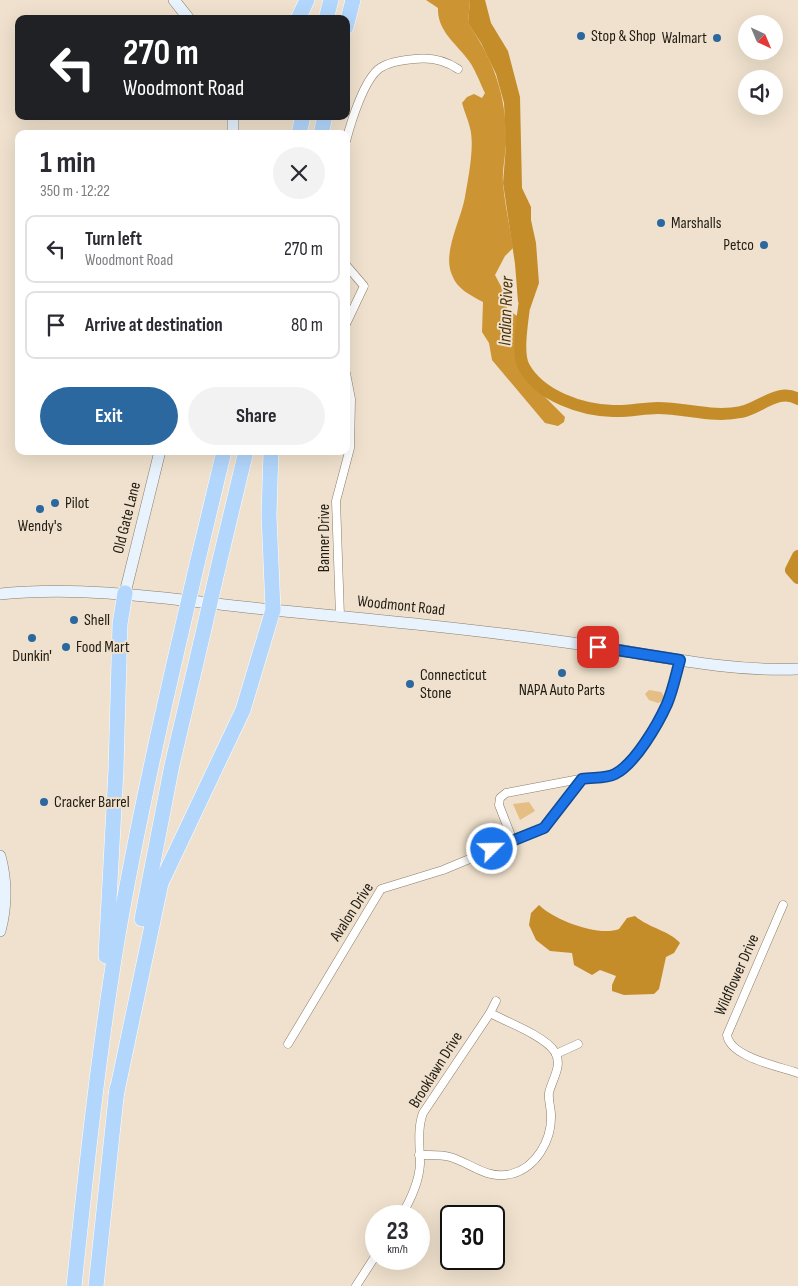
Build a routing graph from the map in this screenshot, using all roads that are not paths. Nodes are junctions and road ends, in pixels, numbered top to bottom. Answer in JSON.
{"nodes":[{"id":1,"x":174,"y":0,"type":"edge"},
{"id":2,"x":308,"y":0,"type":"edge"},
{"id":3,"x":331,"y":0,"type":"edge"},
{"id":4,"x":353,"y":0,"type":"edge"},
{"id":5,"x":186,"y":15,"type":"edge"},
{"id":6,"x":300,"y":15,"type":"edge"},
{"id":7,"x":327,"y":15,"type":"edge"},
{"id":8,"x":349,"y":15,"type":"edge"},
{"id":9,"x":458,"y":69,"type":"dead end"},
{"id":10,"x":350,"y":130,"type":"edge"},
{"id":11,"x":350,"y":270,"type":"edge"},
{"id":12,"x":350,"y":316,"type":"edge"},
{"id":13,"x":350,"y":394,"type":"edge"},
{"id":14,"x":350,"y":448,"type":"edge"},
{"id":15,"x":159,"y":455,"type":"edge"},
{"id":16,"x":223,"y":455,"type":"edge"},
{"id":17,"x":245,"y":455,"type":"edge"},
{"id":18,"x":270,"y":455,"type":"edge"},
{"id":19,"x":348,"y":455,"type":"edge"},
{"id":20,"x":125,"y":593,"type":"junction"},
{"id":21,"x":0,"y":594,"type":"edge"},
{"id":22,"x":273,"y":610,"type":"junction"},
{"id":23,"x":340,"y":616,"type":"junction"},
{"id":24,"x":680,"y":660,"type":"junction"},
{"id":25,"x":798,"y":669,"type":"edge"},
{"id":26,"x":582,"y":779,"type":"junction"},
{"id":27,"x":513,"y":841,"type":"junction"},
{"id":28,"x":0,"y":856,"type":"edge"},
{"id":29,"x":783,"y":905,"type":"dead end"},
{"id":30,"x":0,"y":931,"type":"edge"},
{"id":31,"x":496,"y":1000,"type":"dead end"},
{"id":32,"x":490,"y":1013,"type":"junction"},
{"id":33,"x":101,"y":1044,"type":"junction"},
{"id":34,"x":288,"y":1044,"type":"dead end"},
{"id":35,"x":578,"y":1044,"type":"dead end"},
{"id":36,"x":556,"y":1054,"type":"junction"},
{"id":37,"x":798,"y":1073,"type":"edge"},
{"id":38,"x":116,"y":1096,"type":"junction"},
{"id":39,"x":419,"y":1155,"type":"junction"},
{"id":40,"x":406,"y":1205,"type":"edge"},
{"id":41,"x":366,"y":1270,"type":"edge"},
{"id":42,"x":74,"y":1286,"type":"edge"},
{"id":43,"x":96,"y":1286,"type":"edge"},
{"id":44,"x":356,"y":1286,"type":"edge"}],
"edges":[{"from":1,"to":5,"type":"main road"},
{"from":2,"to":6,"type":"highway"},
{"from":3,"to":7,"type":"highway"},
{"from":4,"to":8,"type":"highway"},
{"from":9,"to":10,"type":"street"},
{"from":11,"to":12,"type":"street"},
{"from":13,"to":14,"type":"street","name":"Banner Drive"},
{"from":15,"to":20,"type":"main road","name":"Old Gate Lane"},
{"from":16,"to":33,"type":"highway","bridge":true},
{"from":17,"to":38,"type":"highway","bridge":true},
{"from":18,"to":22,"type":"highway"},
{"from":19,"to":23,"type":"street","name":"Banner Drive"},
{"from":20,"to":21,"type":"main road","name":"Woodmont Road"},
{"from":20,"to":22,"type":"main road","name":"Woodmont Road"},
{"from":20,"to":33,"type":"highway"},
{"from":22,"to":23,"type":"main road","name":"Woodmont Road"},
{"from":22,"to":38,"type":"highway"},
{"from":23,"to":24,"type":"main road","name":"Woodmont Road"},
{"from":24,"to":25,"type":"main road","name":"Woodmont Road"},
{"from":24,"to":26,"type":"street"},
{"from":26,"to":27,"type":"street","name":"Avalon Drive"},
{"from":26,"to":27,"type":"street"},
{"from":27,"to":34,"type":"street","name":"Avalon Drive"},
{"from":28,"to":30,"type":"main road"},
{"from":29,"to":37,"type":"street","name":"Wildflower Drive"},
{"from":31,"to":32,"type":"street","name":"Brooklawn Drive"},
{"from":32,"to":36,"type":"street"},
{"from":32,"to":39,"type":"street","name":"Brooklawn Drive"},
{"from":33,"to":42,"type":"highway"},
{"from":35,"to":36,"type":"street"},
{"from":36,"to":39,"type":"street"},
{"from":38,"to":43,"type":"highway"},
{"from":39,"to":40,"type":"street","name":"Brooklawn Drive"},
{"from":41,"to":44,"type":"street"}]}
